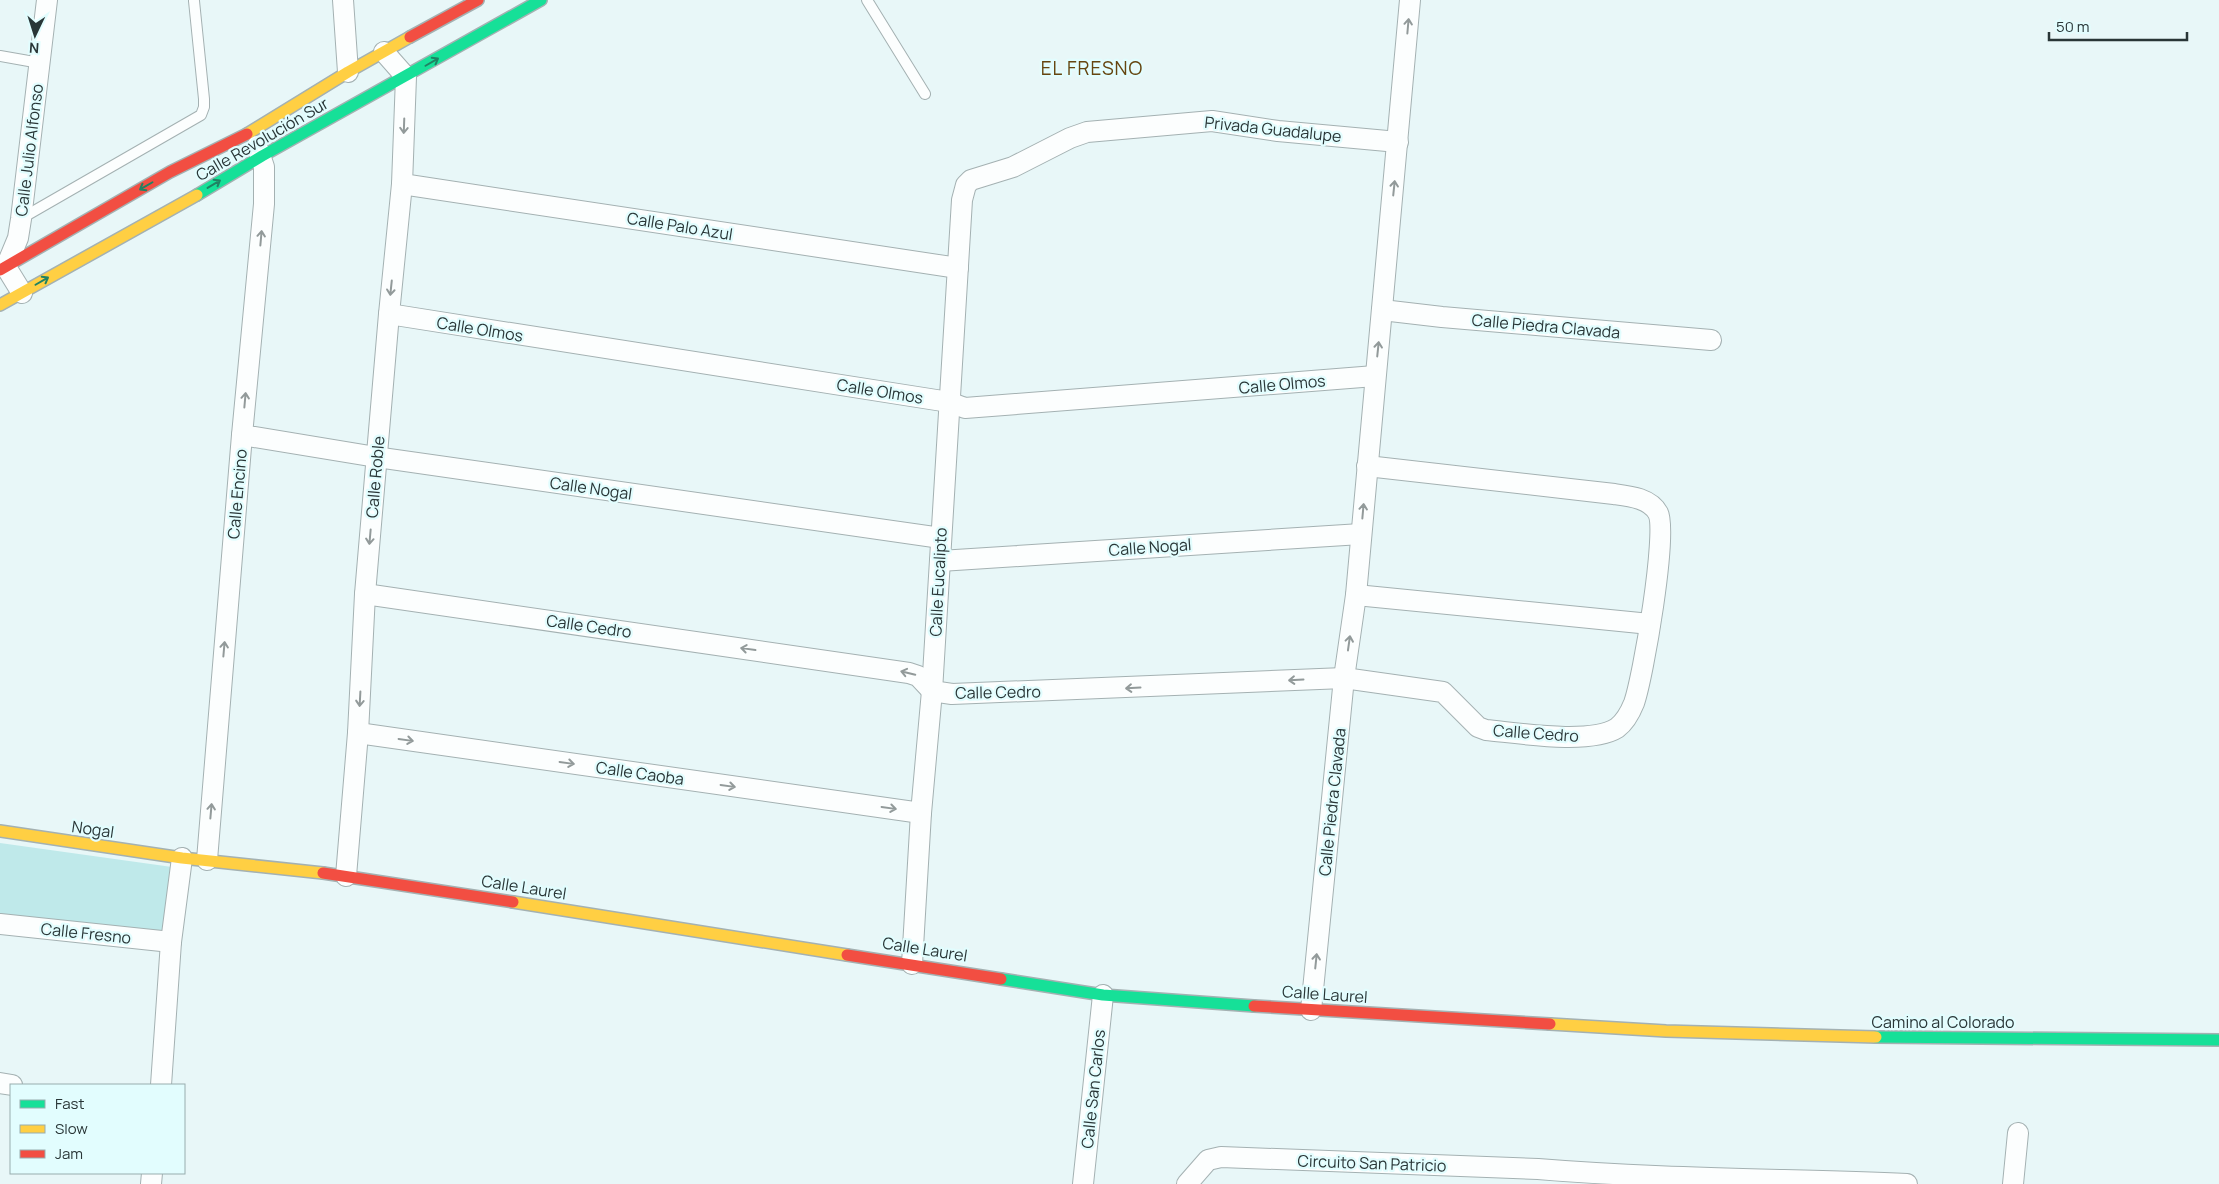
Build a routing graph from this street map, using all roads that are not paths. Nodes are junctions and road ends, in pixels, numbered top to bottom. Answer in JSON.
{"nodes":[{"id":1,"x":47,"y":0,"type":"edge"},
{"id":2,"x":343,"y":0,"type":"edge"},
{"id":3,"x":478,"y":0,"type":"edge"},
{"id":4,"x":541,"y":0,"type":"edge"},
{"id":5,"x":867,"y":0,"type":"edge"},
{"id":6,"x":1410,"y":0,"type":"edge"},
{"id":7,"x":194,"y":1,"type":"edge"},
{"id":8,"x":384,"y":52,"type":"junction"},
{"id":9,"x":0,"y":56,"type":"edge"},
{"id":10,"x":40,"y":62,"type":"junction"},
{"id":11,"x":348,"y":72,"type":"junction"},
{"id":12,"x":406,"y":78,"type":"junction"},
{"id":13,"x":925,"y":94,"type":"dead end"},
{"id":14,"x":250,"y":132,"type":"junction"},
{"id":15,"x":1398,"y":142,"type":"junction"},
{"id":16,"x":262,"y":156,"type":"junction"},
{"id":17,"x":402,"y":184,"type":"junction"},
{"id":18,"x":962,"y":200,"type":"joint"},
{"id":19,"x":21,"y":219,"type":"junction"},
{"id":20,"x":81,"y":222,"type":"junction"},
{"id":21,"x":94,"y":242,"type":"junction"},
{"id":22,"x":958,"y":268,"type":"junction"},
{"id":23,"x":3,"y":269,"type":"edge"},
{"id":24,"x":22,"y":293,"type":"junction"},
{"id":25,"x":0,"y":305,"type":"edge"},
{"id":26,"x":1382,"y":310,"type":"junction"},
{"id":27,"x":389,"y":314,"type":"junction"},
{"id":28,"x":1711,"y":340,"type":"dead end"},
{"id":29,"x":1375,"y":376,"type":"junction"},
{"id":30,"x":949,"y":402,"type":"junction"},
{"id":31,"x":242,"y":435,"type":"junction"},
{"id":32,"x":376,"y":457,"type":"junction"},
{"id":33,"x":1367,"y":466,"type":"junction"},
{"id":34,"x":1361,"y":534,"type":"junction"},
{"id":35,"x":941,"y":538,"type":"junction"},
{"id":36,"x":940,"y":560,"type":"junction"},
{"id":37,"x":365,"y":594,"type":"junction"},
{"id":38,"x":1356,"y":595,"type":"junction"},
{"id":39,"x":1650,"y":624,"type":"junction"},
{"id":40,"x":1344,"y":678,"type":"junction"},
{"id":41,"x":932,"y":691,"type":"junction"},
{"id":42,"x":358,"y":733,"type":"junction"},
{"id":43,"x":921,"y":813,"type":"junction"},
{"id":44,"x":0,"y":831,"type":"edge"},
{"id":45,"x":182,"y":858,"type":"junction"},
{"id":46,"x":206,"y":860,"type":"junction"},
{"id":47,"x":346,"y":876,"type":"junction"},
{"id":48,"x":0,"y":924,"type":"edge"},
{"id":49,"x":171,"y":942,"type":"junction"},
{"id":50,"x":912,"y":964,"type":"junction"},
{"id":51,"x":1103,"y":995,"type":"junction"},
{"id":52,"x":1311,"y":1010,"type":"junction"},
{"id":53,"x":1666,"y":1031,"type":"joint"},
{"id":54,"x":2219,"y":1040,"type":"edge"},
{"id":55,"x":161,"y":1084,"type":"edge"},
{"id":56,"x":2018,"y":1132,"type":"dead end"},
{"id":57,"x":1568,"y":1178,"type":"edge"},
{"id":58,"x":1676,"y":1180,"type":"edge"},
{"id":59,"x":1786,"y":1182,"type":"edge"},
{"id":60,"x":1083,"y":1184,"type":"edge"},
{"id":61,"x":1187,"y":1184,"type":"edge"},
{"id":62,"x":1897,"y":1184,"type":"edge"},
{"id":63,"x":1907,"y":1184,"type":"edge"},
{"id":64,"x":2013,"y":1184,"type":"edge"}],
"edges":[{"from":1,"to":10,"type":"street","name":"Calle Julio Alfonso"},
{"from":2,"to":11,"type":"street"},
{"from":3,"to":8,"type":"street","name":"Calle Revolución Sur"},
{"from":12,"to":4,"type":"street","name":"Calle Revolución Sur","one_way":true},
{"from":5,"to":13,"type":"lane"},
{"from":15,"to":6,"type":"street","name":"Calle Piedra Clavada","one_way":true},
{"from":7,"to":19,"type":"lane"},
{"from":8,"to":11,"type":"street","name":"Calle Revolución Sur"},
{"from":8,"to":12,"type":"street"},
{"from":9,"to":10,"type":"lane"},
{"from":10,"to":19,"type":"street","name":"Calle Julio Alfonso"},
{"from":11,"to":14,"type":"street","name":"Calle Revolución Sur"},
{"from":12,"to":16,"type":"street","name":"Calle Revolución Sur"},
{"from":12,"to":17,"type":"street","name":"Calle Roble","one_way":true},
{"from":14,"to":16,"type":"street","name":"Calle Encino"},
{"from":14,"to":20,"type":"street","name":"Calle Revolución Sur","one_way":true},
{"from":15,"to":18,"type":"street","name":"Privada Guadalupe"},
{"from":26,"to":15,"type":"street","name":"Calle Piedra Clavada","one_way":true},
{"from":21,"to":16,"type":"street","name":"Calle Revolución Sur","one_way":true},
{"from":31,"to":16,"type":"street","name":"Calle Encino","one_way":true},
{"from":17,"to":22,"type":"street","name":"Calle Palo Azul"},
{"from":17,"to":27,"type":"street","name":"Calle Roble","one_way":true},
{"from":18,"to":22,"type":"street","name":"Calle Eucalipto"},
{"from":19,"to":23,"type":"street","name":"Calle Julio Alfonso"},
{"from":20,"to":21,"type":"street"},
{"from":20,"to":23,"type":"street","name":"Calle Revolución Sur"},
{"from":24,"to":21,"type":"street","name":"Calle Revolución Sur","one_way":true},
{"from":22,"to":30,"type":"street","name":"Calle Eucalipto"},
{"from":23,"to":24,"type":"street"},
{"from":24,"to":25,"type":"street","name":"Calle Revolución Sur"},
{"from":26,"to":28,"type":"street","name":"Calle Piedra Clavada"},
{"from":29,"to":26,"type":"street","name":"Calle Piedra Clavada","one_way":true},
{"from":27,"to":30,"type":"street","name":"Calle Olmos"},
{"from":27,"to":32,"type":"street","name":"Calle Roble"},
{"from":29,"to":30,"type":"street","name":"Calle Olmos"},
{"from":29,"to":33,"type":"street","name":"Calle Piedra Clavada"},
{"from":30,"to":35,"type":"street","name":"Calle Eucalipto"},
{"from":31,"to":32,"type":"street","name":"Calle Nogal"},
{"from":46,"to":31,"type":"street","name":"Calle Encino","one_way":true},
{"from":32,"to":35,"type":"street","name":"Calle Nogal"},
{"from":32,"to":37,"type":"street","name":"Calle Roble","one_way":true},
{"from":34,"to":33,"type":"street","name":"Calle Piedra Clavada","one_way":true},
{"from":33,"to":39,"type":"street"},
{"from":34,"to":36,"type":"street","name":"Calle Nogal"},
{"from":34,"to":38,"type":"street","name":"Calle Piedra Clavada"},
{"from":35,"to":36,"type":"street","name":"Calle Eucalipto"},
{"from":36,"to":41,"type":"street","name":"Calle Eucalipto"},
{"from":41,"to":37,"type":"street","name":"Calle Cedro","one_way":true},
{"from":37,"to":42,"type":"street","name":"Calle Roble","one_way":true},
{"from":38,"to":39,"type":"street"},
{"from":40,"to":38,"type":"street","name":"Calle Piedra Clavada","one_way":true},
{"from":39,"to":40,"type":"street","name":"Calle Cedro"},
{"from":40,"to":41,"type":"street","name":"Calle Cedro","one_way":true},
{"from":52,"to":40,"type":"street","name":"Calle Piedra Clavada","one_way":true},
{"from":41,"to":43,"type":"street","name":"Calle Eucalipto"},
{"from":42,"to":43,"type":"street","name":"Calle Caoba","one_way":true},
{"from":42,"to":47,"type":"street","name":"Calle Roble"},
{"from":43,"to":50,"type":"street","name":"Calle Eucalipto"},
{"from":44,"to":45,"type":"street","name":"Nogal"},
{"from":45,"to":46,"type":"street","name":"Calle Laurel"},
{"from":45,"to":49,"type":"street"},
{"from":46,"to":47,"type":"street","name":"Calle Laurel"},
{"from":47,"to":50,"type":"street","name":"Calle Laurel"},
{"from":48,"to":49,"type":"street","name":"Calle Fresno"},
{"from":49,"to":55,"type":"street"},
{"from":50,"to":51,"type":"street","name":"Calle Laurel"},
{"from":51,"to":52,"type":"street","name":"Calle Laurel"},
{"from":51,"to":60,"type":"street","name":"Calle San Carlos"},
{"from":52,"to":53,"type":"street","name":"Calle Laurel"},
{"from":53,"to":54,"type":"street","name":"Camino al Colorado"},
{"from":56,"to":64,"type":"street"},
{"from":57,"to":58,"type":"street","name":"Circuito San Patricio"},
{"from":57,"to":61,"type":"street","name":"Circuito San Patricio"},
{"from":58,"to":59,"type":"street","name":"Circuito San Patricio"},
{"from":59,"to":62,"type":"street","name":"Circuito San Patricio"},
{"from":62,"to":63,"type":"street","name":"Circuito San Patricio"}]}
